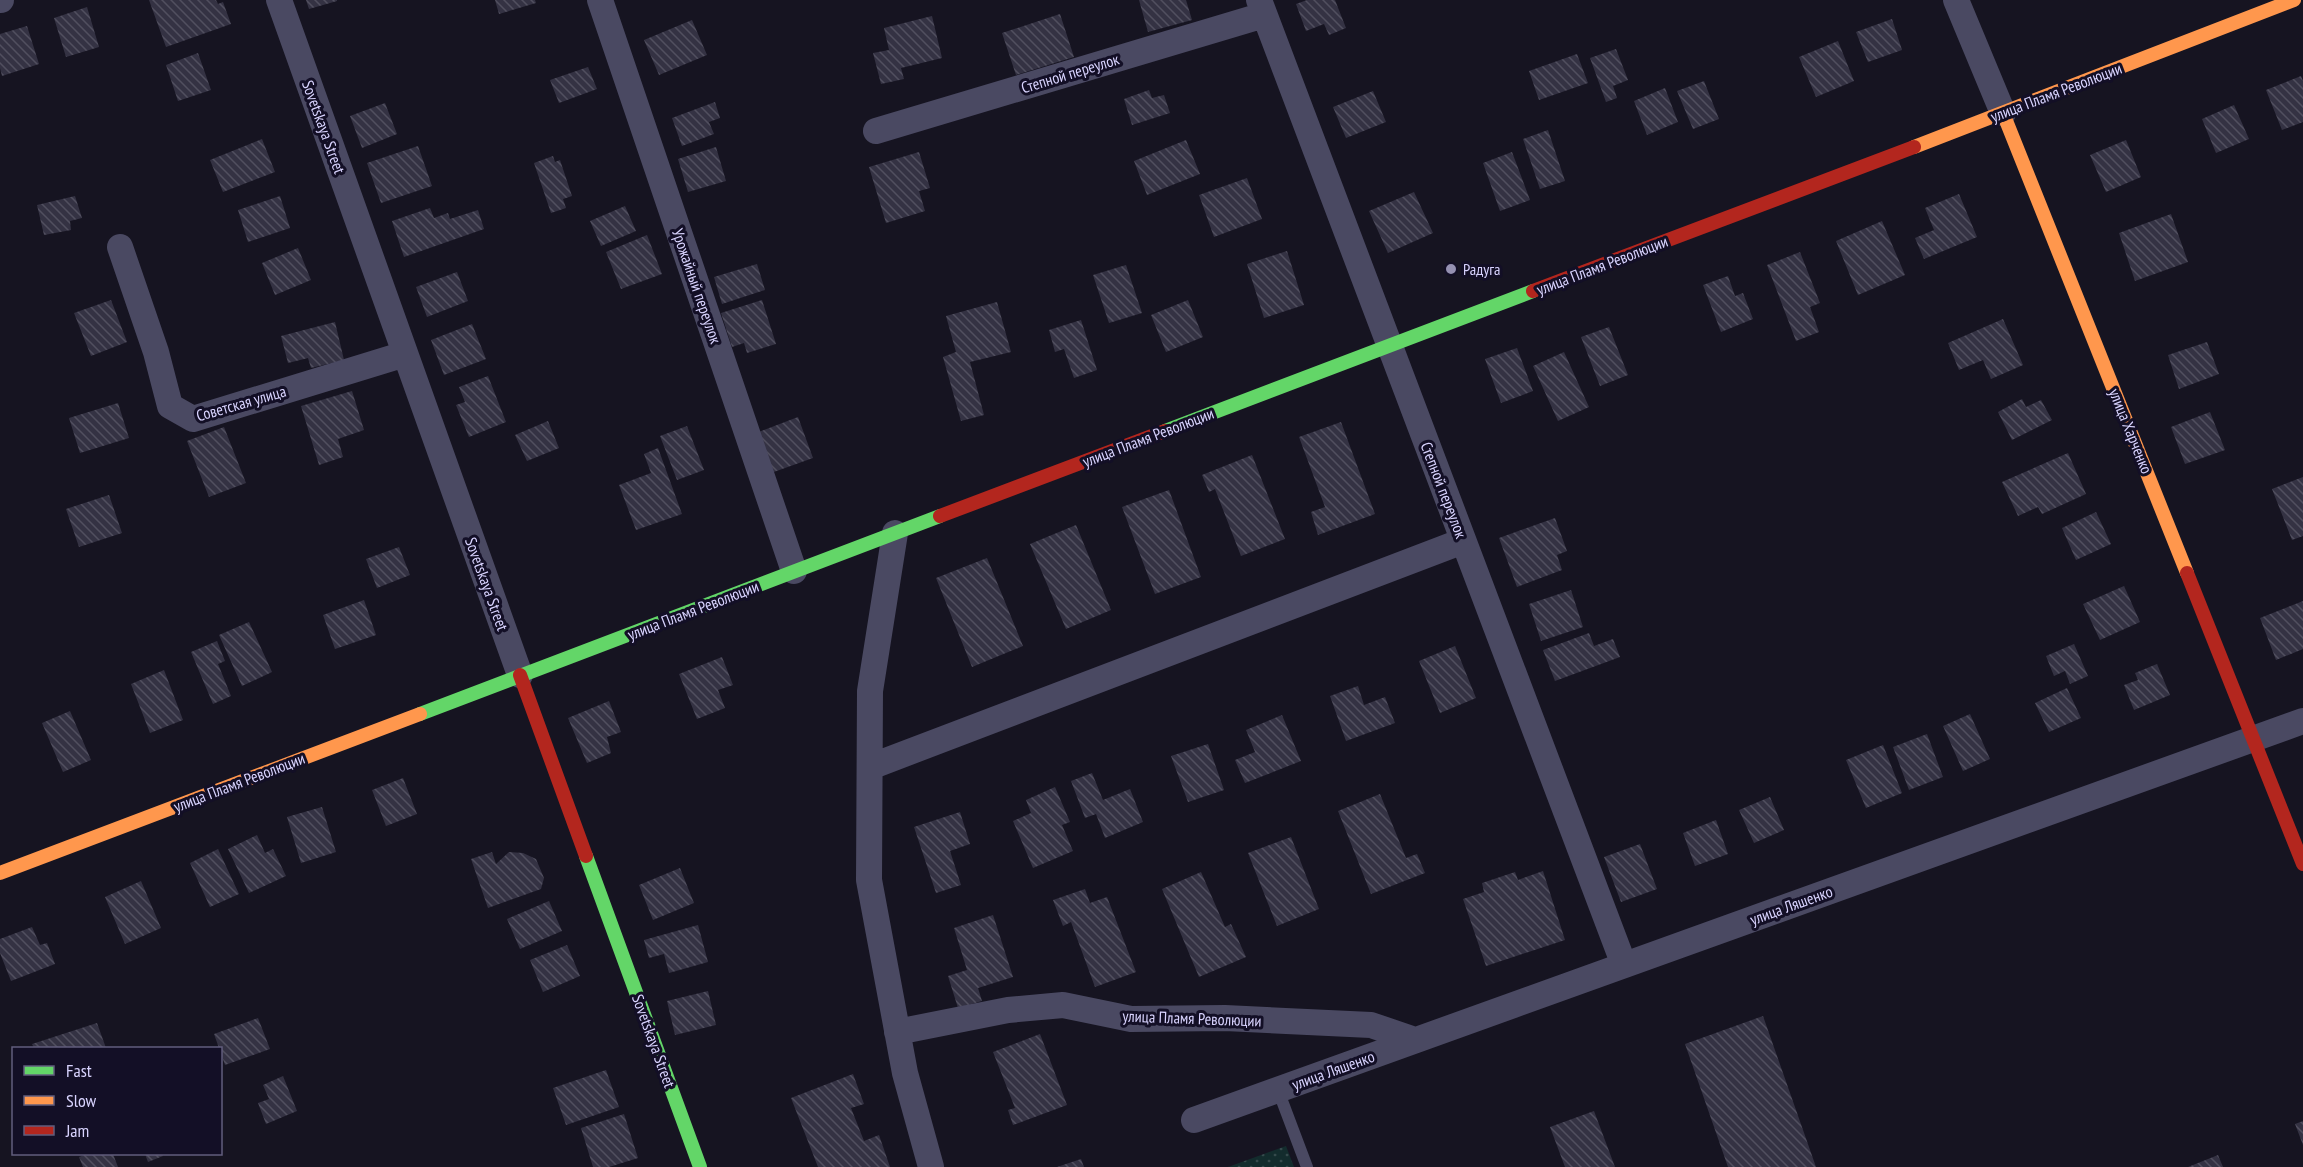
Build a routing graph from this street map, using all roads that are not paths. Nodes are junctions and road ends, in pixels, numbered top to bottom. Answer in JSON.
{"nodes":[{"id":1,"x":279,"y":0,"type":"edge"},
{"id":2,"x":600,"y":0,"type":"edge"},
{"id":3,"x":1956,"y":0,"type":"edge"},
{"id":4,"x":2295,"y":0,"type":"edge"},
{"id":5,"x":1262,"y":7,"type":"edge"},
{"id":6,"x":2003,"y":113,"type":"junction"},
{"id":7,"x":876,"y":130,"type":"dead end"},
{"id":8,"x":120,"y":247,"type":"dead end"},
{"id":9,"x":1389,"y":346,"type":"junction"},
{"id":10,"x":405,"y":354,"type":"junction"},
{"id":11,"x":895,"y":533,"type":"junction"},
{"id":12,"x":1463,"y":541,"type":"junction"},
{"id":13,"x":794,"y":571,"type":"junction"},
{"id":14,"x":520,"y":675,"type":"junction"},
{"id":15,"x":2303,"y":721,"type":"edge"},
{"id":16,"x":2254,"y":739,"type":"junction"},
{"id":17,"x":870,"y":767,"type":"junction"},
{"id":18,"x":2303,"y":864,"type":"edge"},
{"id":19,"x":0,"y":873,"type":"edge"},
{"id":20,"x":1624,"y":965,"type":"junction"},
{"id":21,"x":897,"y":1032,"type":"junction"},
{"id":22,"x":1415,"y":1040,"type":"junction"},
{"id":23,"x":1278,"y":1090,"type":"junction"},
{"id":24,"x":1194,"y":1120,"type":"dead end"},
{"id":25,"x":700,"y":1167,"type":"edge"},
{"id":26,"x":931,"y":1167,"type":"edge"},
{"id":27,"x":1307,"y":1167,"type":"edge"}],
"edges":[{"from":1,"to":10,"type":"street","name":"Sovetskaya Street"},
{"from":2,"to":13,"type":"street","name":"Урожайный переулок"},
{"from":3,"to":6,"type":"street","name":"улица Харченко"},
{"from":4,"to":6,"type":"street","name":"улица Пламя Революции"},
{"from":5,"to":7,"type":"street","name":"Степной переулок"},
{"from":5,"to":9,"type":"street","name":"Степной переулок"},
{"from":6,"to":9,"type":"street","name":"улица Пламя Революции"},
{"from":6,"to":16,"type":"street","name":"улица Харченко"},
{"from":8,"to":10,"type":"street","name":"Советская улица"},
{"from":9,"to":11,"type":"street","name":"улица Пламя Революции"},
{"from":9,"to":12,"type":"street","name":"Степной переулок"},
{"from":10,"to":14,"type":"street","name":"Sovetskaya Street"},
{"from":11,"to":13,"type":"street","name":"улица Пламя Революции"},
{"from":11,"to":17,"type":"street"},
{"from":12,"to":17,"type":"street"},
{"from":12,"to":20,"type":"street","name":"Степной переулок"},
{"from":13,"to":14,"type":"street","name":"улица Пламя Революции"},
{"from":14,"to":19,"type":"street","name":"улица Пламя Революции"},
{"from":14,"to":25,"type":"street","name":"Sovetskaya Street"},
{"from":15,"to":16,"type":"street","name":"улица Ляшенко"},
{"from":16,"to":18,"type":"street","name":"улица Харченко"},
{"from":16,"to":20,"type":"street","name":"улица Ляшенко"},
{"from":17,"to":21,"type":"street"},
{"from":20,"to":22,"type":"street","name":"улица Ляшенко"},
{"from":21,"to":22,"type":"street","name":"улица Пламя Революции"},
{"from":21,"to":26,"type":"street"},
{"from":22,"to":23,"type":"street","name":"улица Ляшенко"},
{"from":23,"to":24,"type":"street","name":"улица Ляшенко"},
{"from":23,"to":27,"type":"lane"}]}
